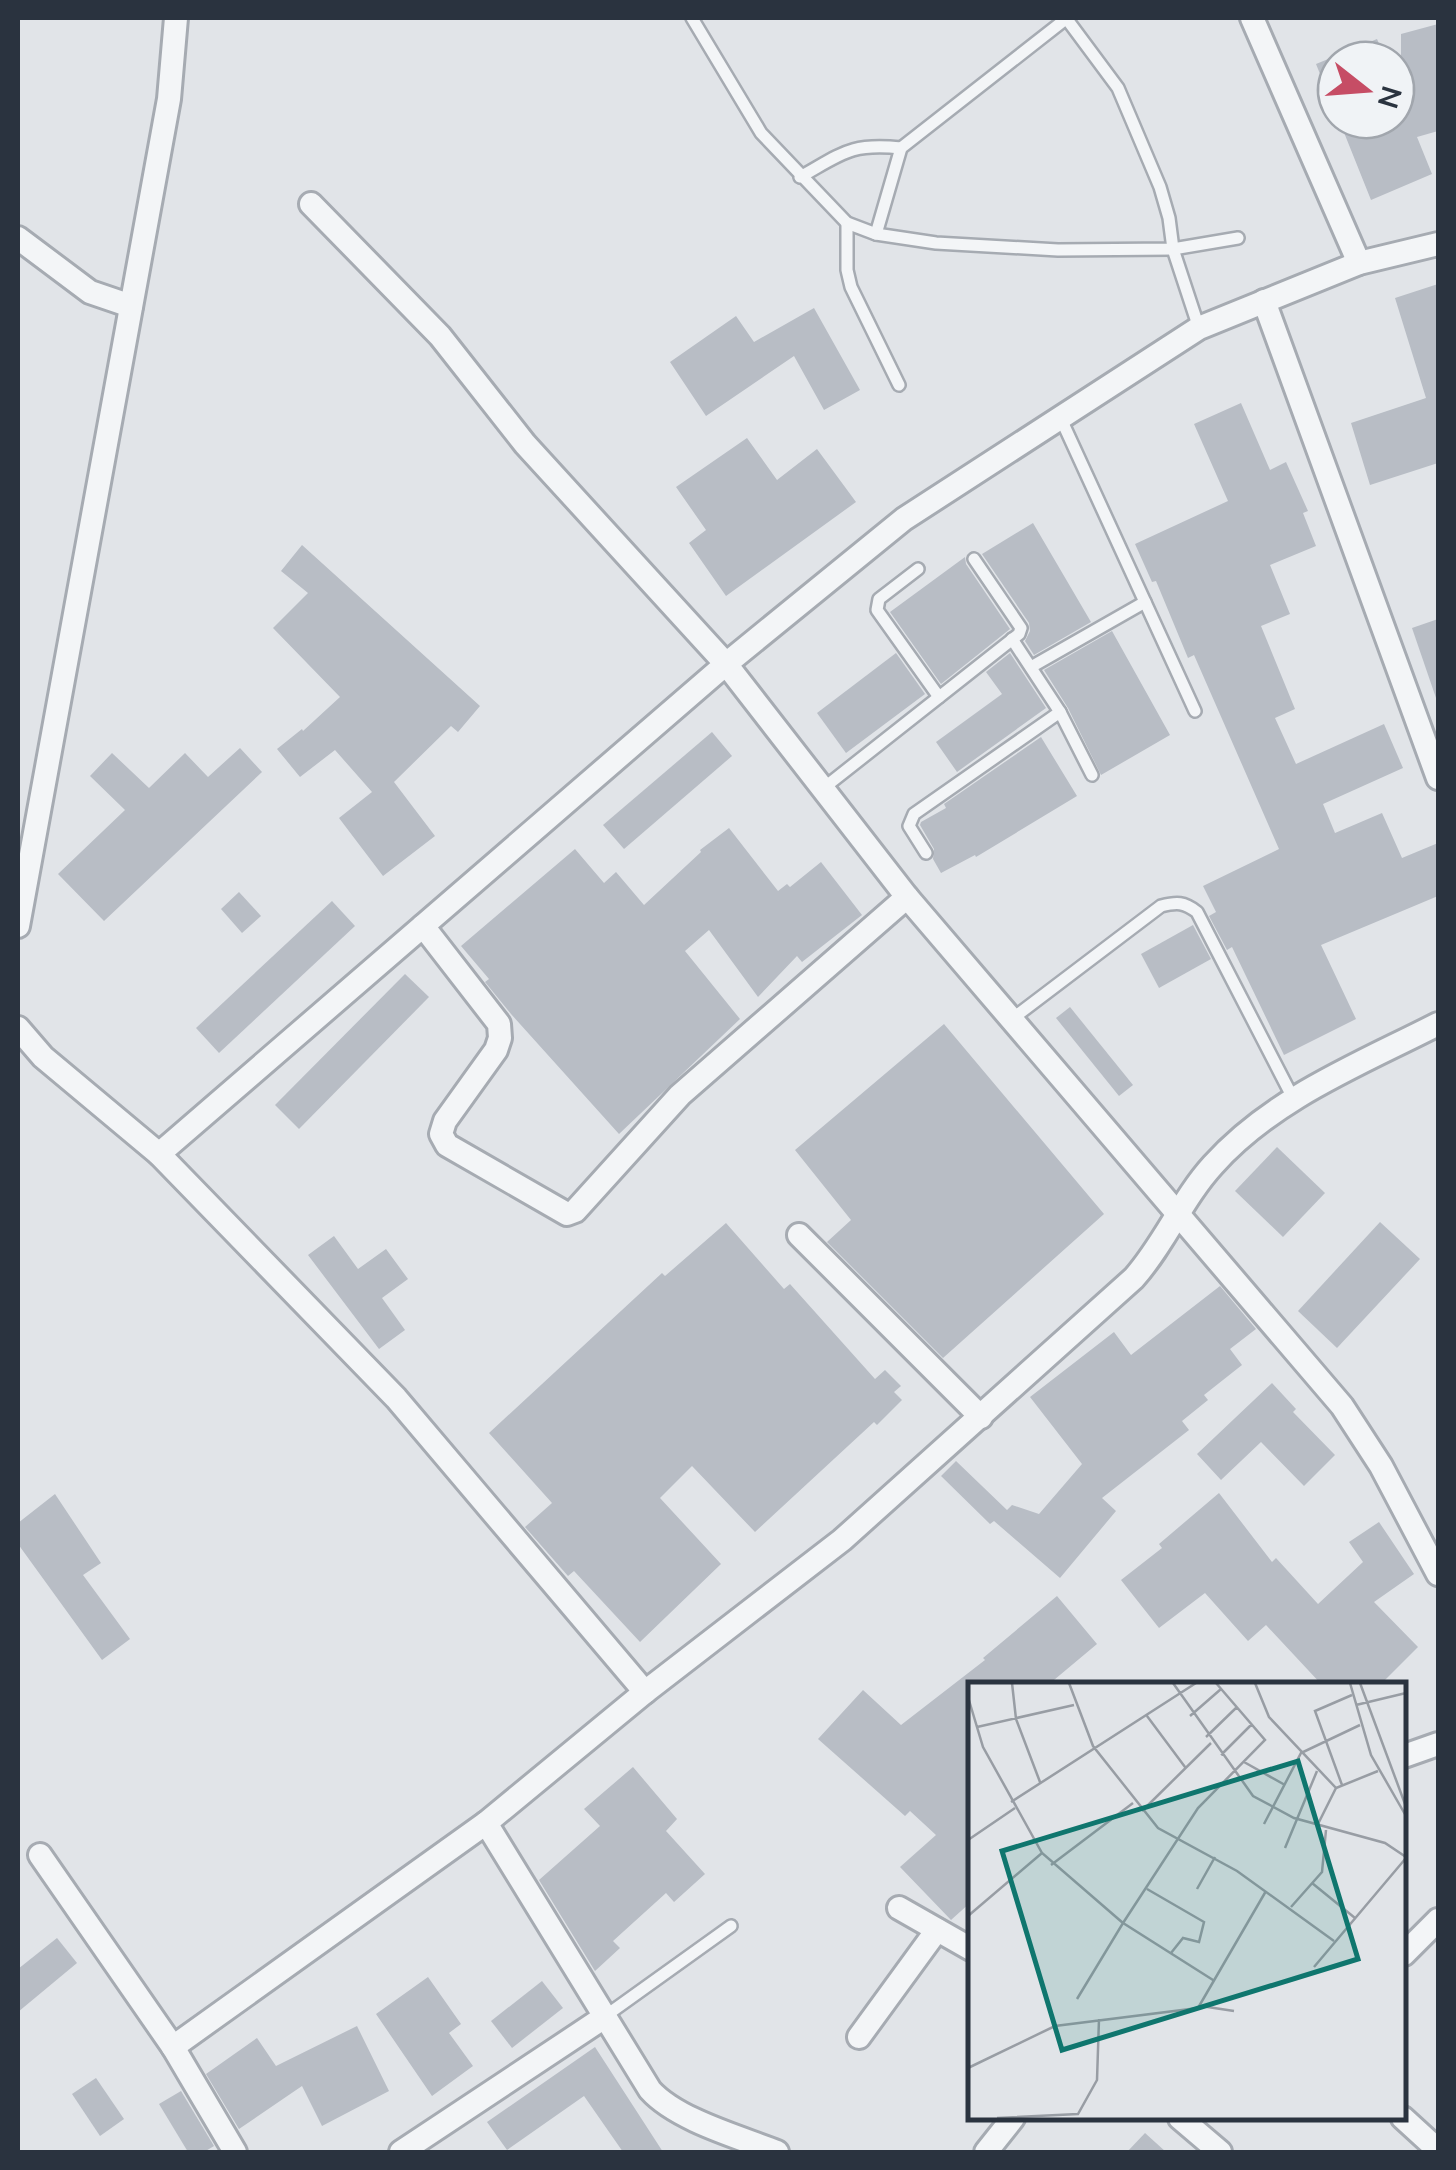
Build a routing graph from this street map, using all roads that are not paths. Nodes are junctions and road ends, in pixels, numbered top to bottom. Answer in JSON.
{"nodes":[{"id":1,"x":176,"y":18,"type":"edge"},
{"id":2,"x":692,"y":18,"type":"edge"},
{"id":3,"x":1067,"y":18,"type":"edge"},
{"id":4,"x":1252,"y":18,"type":"edge"},
{"id":5,"x":901,"y":148,"type":"junction"},
{"id":6,"x":800,"y":177,"type":"junction"},
{"id":7,"x":311,"y":204,"type":"dead end"},
{"id":8,"x":846,"y":222,"type":"junction"},
{"id":9,"x":876,"y":234,"type":"junction"},
{"id":10,"x":18,"y":238,"type":"edge"},
{"id":11,"x":1238,"y":238,"type":"dead end"},
{"id":12,"x":1438,"y":244,"type":"edge"},
{"id":13,"x":1172,"y":249,"type":"junction"},
{"id":14,"x":1359,"y":263,"type":"junction"},
{"id":15,"x":1264,"y":301,"type":"junction"},
{"id":16,"x":132,"y":306,"type":"junction"},
{"id":17,"x":1199,"y":328,"type":"junction"},
{"id":18,"x":899,"y":385,"type":"dead end"},
{"id":19,"x":1061,"y":419,"type":"junction"},
{"id":20,"x":974,"y":559,"type":"dead end"},
{"id":21,"x":918,"y":569,"type":"dead end"},
{"id":22,"x":1146,"y":602,"type":"junction"},
{"id":23,"x":1012,"y":638,"type":"junction"},
{"id":24,"x":726,"y":664,"type":"junction"},
{"id":25,"x":1031,"y":667,"type":"junction"},
{"id":26,"x":939,"y":697,"type":"junction"},
{"id":27,"x":1195,"y":711,"type":"dead end"},
{"id":28,"x":1060,"y":712,"type":"junction"},
{"id":29,"x":1092,"y":775,"type":"dead end"},
{"id":30,"x":1438,"y":778,"type":"edge"},
{"id":31,"x":825,"y":787,"type":"junction"},
{"id":32,"x":926,"y":853,"type":"dead end"},
{"id":33,"x":907,"y":897,"type":"junction"},
{"id":34,"x":18,"y":926,"type":"edge"},
{"id":35,"x":423,"y":926,"type":"junction"},
{"id":36,"x":1011,"y":1020,"type":"junction"},
{"id":37,"x":1438,"y":1024,"type":"edge"},
{"id":38,"x":18,"y":1028,"type":"edge"},
{"id":39,"x":1293,"y":1098,"type":"junction"},
{"id":40,"x":160,"y":1154,"type":"junction"},
{"id":41,"x":1177,"y":1216,"type":"junction"},
{"id":42,"x":800,"y":1234,"type":"dead end"},
{"id":43,"x":981,"y":1417,"type":"junction"},
{"id":44,"x":1438,"y":1574,"type":"edge"},
{"id":45,"x":645,"y":1692,"type":"junction"},
{"id":46,"x":1438,"y":1744,"type":"edge"},
{"id":47,"x":1406,"y":1755,"type":"edge"},
{"id":48,"x":486,"y":1824,"type":"junction"},
{"id":49,"x":40,"y":1856,"type":"dead end"},
{"id":50,"x":898,"y":1908,"type":"dead end"},
{"id":51,"x":1438,"y":1920,"type":"edge"},
{"id":52,"x":730,"y":1926,"type":"dead end"},
{"id":53,"x":938,"y":1930,"type":"junction"},
{"id":54,"x":968,"y":1947,"type":"edge"},
{"id":55,"x":1406,"y":1952,"type":"edge"},
{"id":56,"x":603,"y":2018,"type":"junction"},
{"id":57,"x":859,"y":2037,"type":"dead end"},
{"id":58,"x":173,"y":2048,"type":"junction"},
{"id":59,"x":1010,"y":2120,"type":"edge"},
{"id":60,"x":1182,"y":2120,"type":"edge"},
{"id":61,"x":1405,"y":2120,"type":"edge"},
{"id":62,"x":1438,"y":2150,"type":"edge"},
{"id":63,"x":235,"y":2152,"type":"edge"},
{"id":64,"x":401,"y":2152,"type":"edge"},
{"id":65,"x":776,"y":2152,"type":"edge"},
{"id":66,"x":986,"y":2152,"type":"edge"},
{"id":67,"x":1220,"y":2152,"type":"edge"}],
"edges":[{"from":1,"to":16,"type":"street"},
{"from":2,"to":6,"type":"lane"},
{"from":3,"to":5,"type":"lane"},
{"from":3,"to":13,"type":"lane"},
{"from":4,"to":14,"type":"street"},
{"from":5,"to":6,"type":"lane"},
{"from":5,"to":9,"type":"lane"},
{"from":6,"to":8,"type":"lane"},
{"from":7,"to":24,"type":"street"},
{"from":8,"to":9,"type":"lane"},
{"from":8,"to":18,"type":"lane"},
{"from":9,"to":13,"type":"lane"},
{"from":10,"to":16,"type":"street"},
{"from":11,"to":13,"type":"lane"},
{"from":12,"to":14,"type":"street"},
{"from":13,"to":17,"type":"lane"},
{"from":14,"to":15,"type":"street"},
{"from":15,"to":17,"type":"street"},
{"from":15,"to":30,"type":"street"},
{"from":16,"to":34,"type":"street"},
{"from":17,"to":19,"type":"street"},
{"from":19,"to":22,"type":"lane"},
{"from":19,"to":24,"type":"street"},
{"from":20,"to":23,"type":"lane"},
{"from":21,"to":26,"type":"lane"},
{"from":22,"to":25,"type":"lane"},
{"from":22,"to":27,"type":"lane"},
{"from":23,"to":25,"type":"lane"},
{"from":23,"to":26,"type":"lane"},
{"from":24,"to":31,"type":"street"},
{"from":24,"to":35,"type":"street"},
{"from":25,"to":28,"type":"lane"},
{"from":26,"to":31,"type":"lane"},
{"from":28,"to":29,"type":"lane"},
{"from":28,"to":32,"type":"lane"},
{"from":31,"to":33,"type":"street"},
{"from":33,"to":35,"type":"street"},
{"from":33,"to":36,"type":"street"},
{"from":35,"to":40,"type":"street"},
{"from":36,"to":39,"type":"lane"},
{"from":36,"to":41,"type":"street"},
{"from":37,"to":39,"type":"street"},
{"from":38,"to":40,"type":"street"},
{"from":39,"to":41,"type":"street"},
{"from":40,"to":45,"type":"street"},
{"from":41,"to":43,"type":"street"},
{"from":41,"to":44,"type":"street"},
{"from":42,"to":43,"type":"street"},
{"from":43,"to":45,"type":"street"},
{"from":45,"to":48,"type":"street"},
{"from":46,"to":47,"type":"street"},
{"from":48,"to":56,"type":"street"},
{"from":48,"to":58,"type":"street"},
{"from":49,"to":58,"type":"street"},
{"from":50,"to":53,"type":"street"},
{"from":51,"to":55,"type":"street"},
{"from":52,"to":56,"type":"lane"},
{"from":53,"to":54,"type":"street"},
{"from":53,"to":57,"type":"street"},
{"from":56,"to":64,"type":"street"},
{"from":56,"to":65,"type":"street"},
{"from":58,"to":63,"type":"street"},
{"from":59,"to":66,"type":"street"},
{"from":60,"to":67,"type":"street"},
{"from":61,"to":62,"type":"street"}]}
